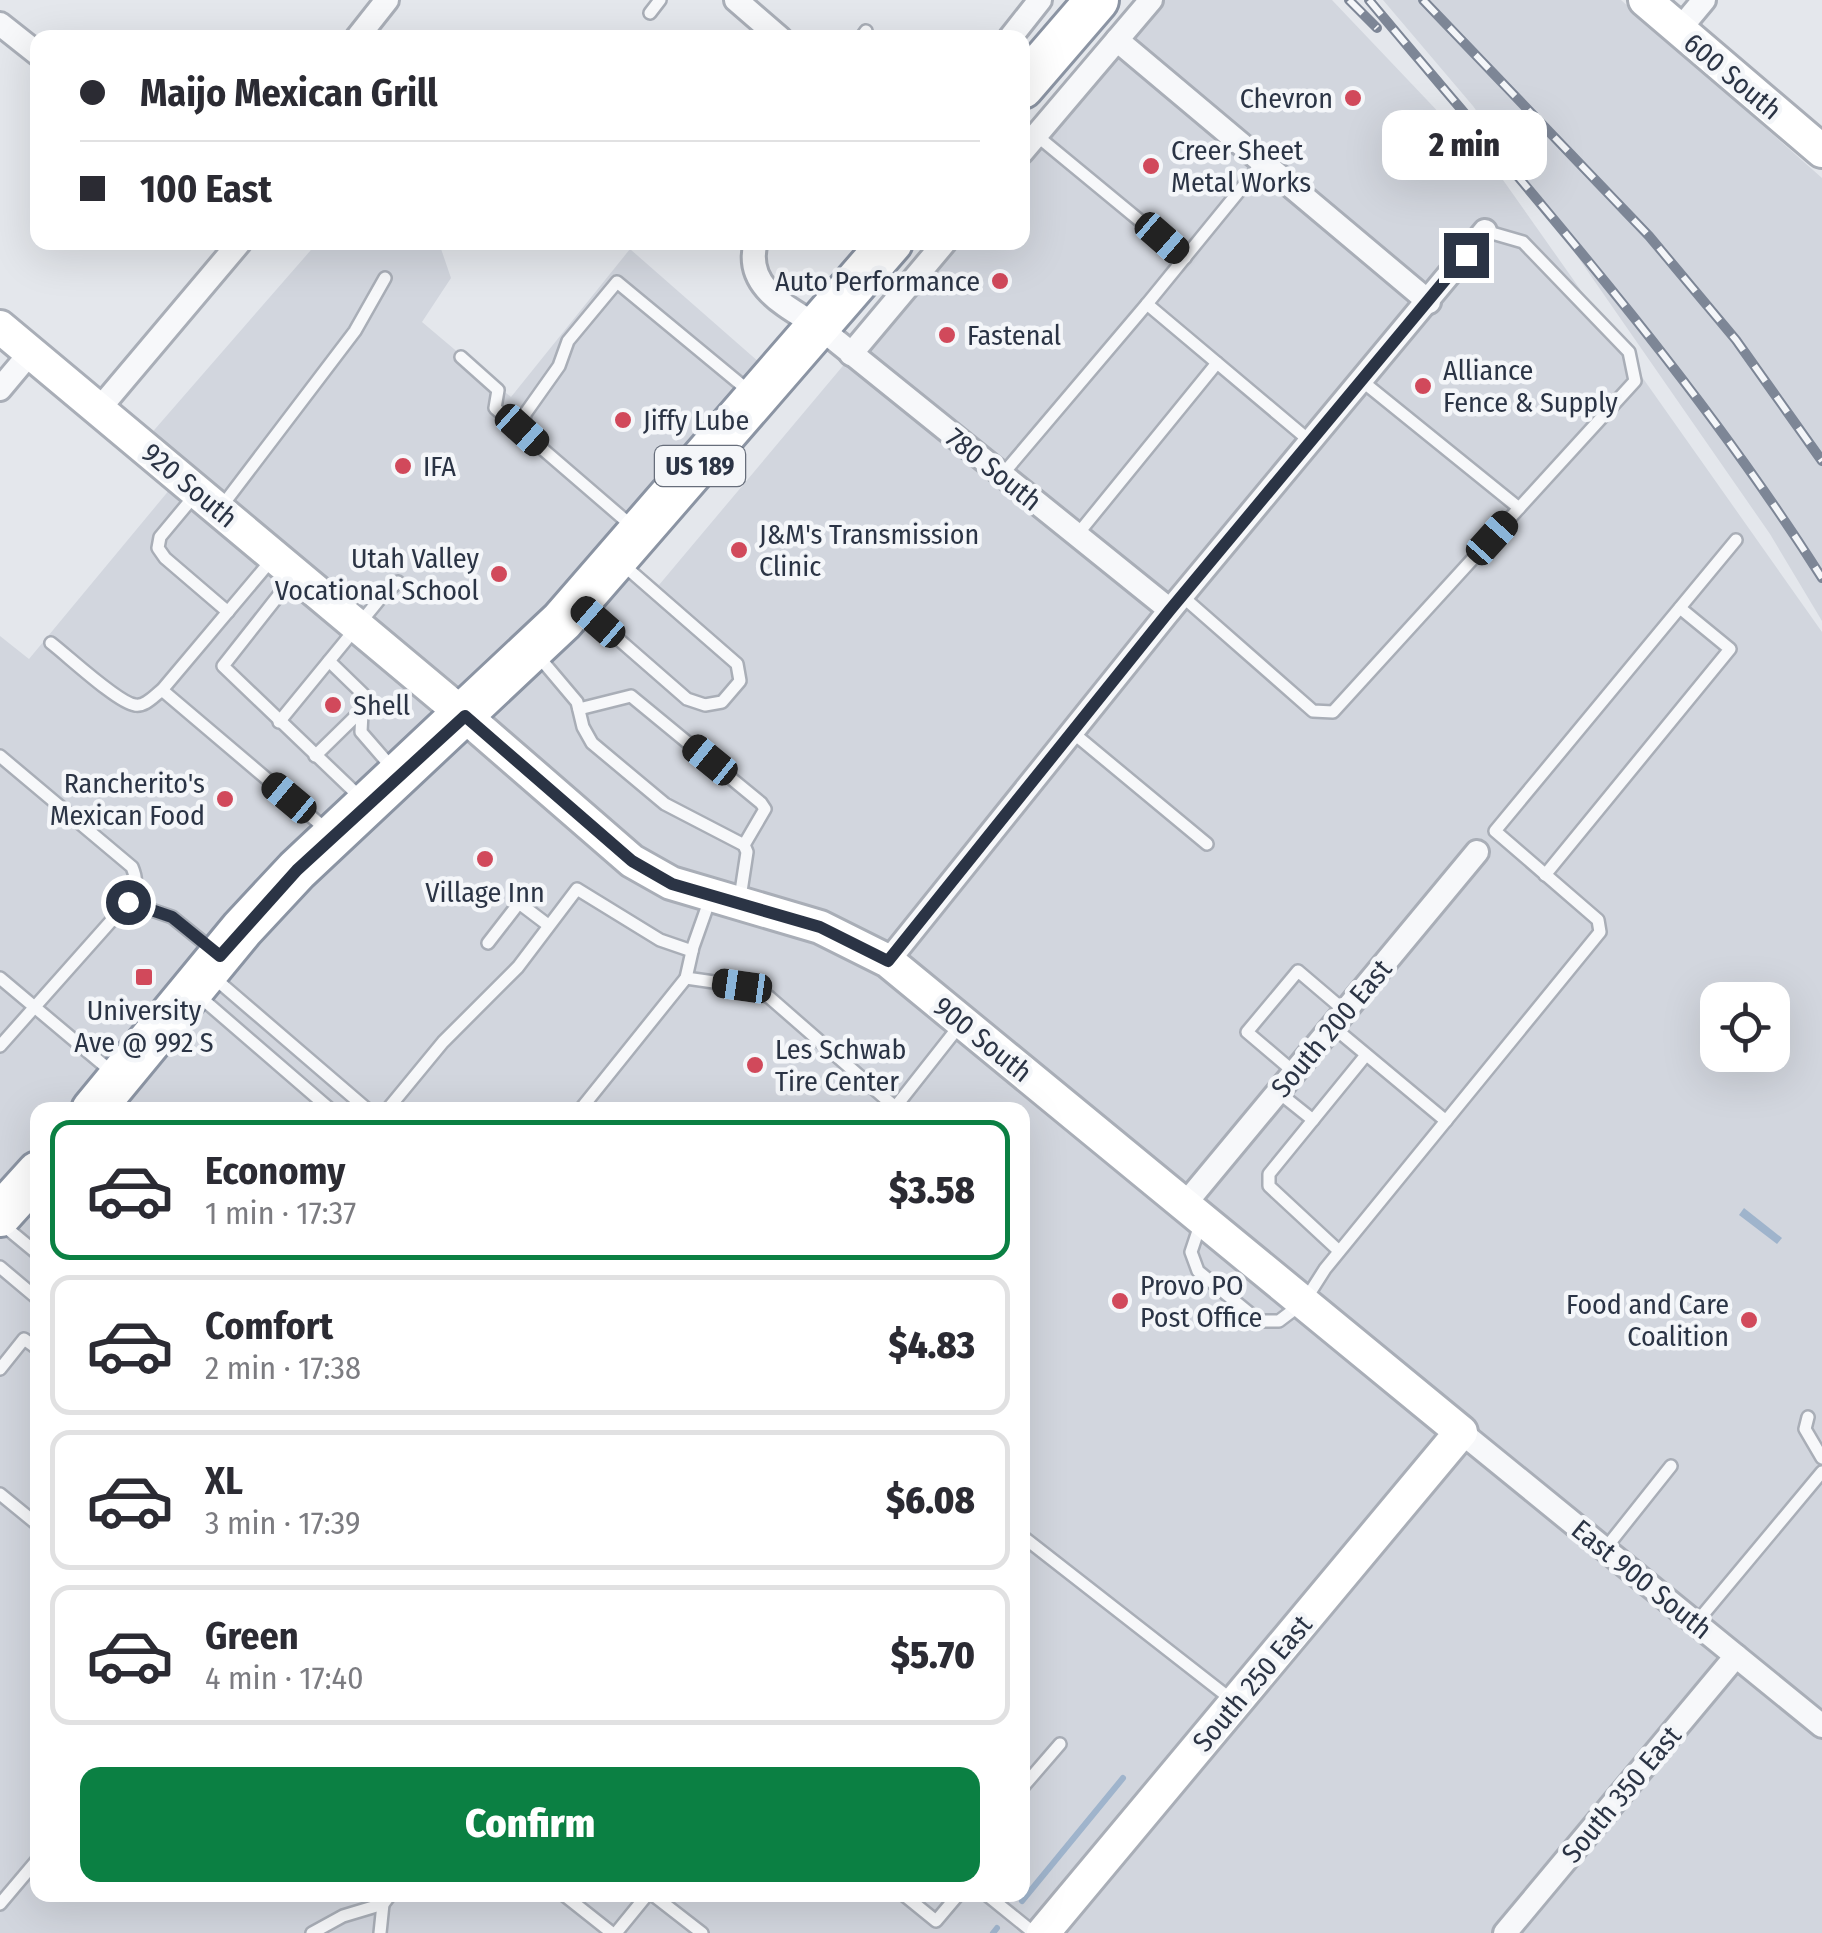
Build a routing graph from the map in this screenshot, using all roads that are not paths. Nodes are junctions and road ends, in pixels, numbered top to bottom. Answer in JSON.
{"nodes":[{"id":1,"x":388,"y":0,"type":"edge"},
{"id":2,"x":660,"y":0,"type":"edge"},
{"id":3,"x":736,"y":0,"type":"edge"},
{"id":4,"x":1040,"y":0,"type":"edge"},
{"id":5,"x":1097,"y":0,"type":"edge"},
{"id":6,"x":1151,"y":0,"type":"edge"},
{"id":7,"x":1646,"y":0,"type":"edge"},
{"id":8,"x":1704,"y":0,"type":"edge"},
{"id":9,"x":650,"y":12,"type":"dead end"},
{"id":10,"x":0,"y":24,"type":"edge"},
{"id":11,"x":364,"y":30,"type":"edge"},
{"id":12,"x":771,"y":30,"type":"edge"},
{"id":13,"x":1016,"y":30,"type":"edge"},
{"id":14,"x":1679,"y":30,"type":"junction"},
{"id":15,"x":1116,"y":40,"type":"junction"},
{"id":16,"x":30,"y":48,"type":"edge"},
{"id":17,"x":1030,"y":79,"type":"edge"},
{"id":18,"x":1030,"y":143,"type":"edge"},
{"id":19,"x":1030,"y":145,"type":"edge"},
{"id":20,"x":1822,"y":151,"type":"edge"},
{"id":21,"x":1262,"y":162,"type":"junction"},
{"id":22,"x":1486,"y":231,"type":"joint"},
{"id":23,"x":233,"y":250,"type":"edge"},
{"id":24,"x":755,"y":250,"type":"edge"},
{"id":25,"x":884,"y":250,"type":"edge"},
{"id":26,"x":939,"y":250,"type":"edge"},
{"id":27,"x":1185,"y":258,"type":"junction"},
{"id":28,"x":385,"y":278,"type":"dead end"},
{"id":29,"x":1429,"y":302,"type":"junction"},
{"id":30,"x":1147,"y":304,"type":"junction"},
{"id":31,"x":0,"y":326,"type":"edge"},
{"id":32,"x":819,"y":326,"type":"junction"},
{"id":33,"x":31,"y":352,"type":"junction"},
{"id":34,"x":851,"y":354,"type":"junction"},
{"id":35,"x":461,"y":356,"type":"dead end"},
{"id":36,"x":1217,"y":363,"type":"junction"},
{"id":37,"x":1362,"y":382,"type":"junction"},
{"id":38,"x":0,"y":389,"type":"edge"},
{"id":39,"x":758,"y":399,"type":"junction"},
{"id":40,"x":100,"y":408,"type":"junction"},
{"id":41,"x":522,"y":430,"type":"junction"},
{"id":42,"x":1312,"y":442,"type":"junction"},
{"id":43,"x":1002,"y":476,"type":"junction"},
{"id":44,"x":208,"y":500,"type":"junction"},
{"id":45,"x":1519,"y":508,"type":"junction"},
{"id":46,"x":1077,"y":535,"type":"junction"},
{"id":47,"x":1736,"y":540,"type":"dead end"},
{"id":48,"x":629,"y":546,"type":"junction"},
{"id":49,"x":285,"y":565,"type":"junction"},
{"id":50,"x":398,"y":582,"type":"dead end"},
{"id":51,"x":1176,"y":603,"type":"junction"},
{"id":52,"x":578,"y":604,"type":"junction"},
{"id":53,"x":233,"y":606,"type":"junction"},
{"id":54,"x":1680,"y":608,"type":"junction"},
{"id":55,"x":358,"y":626,"type":"junction"},
{"id":56,"x":51,"y":643,"type":"dead end"},
{"id":57,"x":532,"y":650,"type":"junction"},
{"id":58,"x":328,"y":661,"type":"junction"},
{"id":59,"x":162,"y":690,"type":"junction"},
{"id":60,"x":580,"y":709,"type":"junction"},
{"id":61,"x":362,"y":710,"type":"junction"},
{"id":62,"x":465,"y":716,"type":"junction"},
{"id":63,"x":279,"y":722,"type":"junction"},
{"id":64,"x":1072,"y":732,"type":"junction"},
{"id":65,"x":0,"y":756,"type":"edge"},
{"id":66,"x":315,"y":756,"type":"junction"},
{"id":67,"x":399,"y":776,"type":"junction"},
{"id":68,"x":367,"y":804,"type":"junction"},
{"id":69,"x":1495,"y":831,"type":"junction"},
{"id":70,"x":333,"y":836,"type":"junction"},
{"id":71,"x":1207,"y":844,"type":"dead end"},
{"id":72,"x":744,"y":845,"type":"junction"},
{"id":73,"x":1476,"y":852,"type":"joint"},
{"id":74,"x":1545,"y":874,"type":"junction"},
{"id":75,"x":725,"y":899,"type":"junction"},
{"id":76,"x":128,"y":902,"type":"junction"},
{"id":77,"x":548,"y":925,"type":"junction"},
{"id":78,"x":488,"y":943,"type":"dead end"},
{"id":79,"x":692,"y":951,"type":"junction"},
{"id":80,"x":888,"y":961,"type":"junction"},
{"id":81,"x":207,"y":972,"type":"junction"},
{"id":82,"x":0,"y":978,"type":"edge"},
{"id":83,"x":686,"y":978,"type":"junction"},
{"id":84,"x":34,"y":1006,"type":"junction"},
{"id":85,"x":1338,"y":1018,"type":"junction"},
{"id":86,"x":962,"y":1022,"type":"junction"},
{"id":87,"x":285,"y":1040,"type":"junction"},
{"id":88,"x":0,"y":1046,"type":"edge"},
{"id":89,"x":1366,"y":1055,"type":"junction"},
{"id":90,"x":270,"y":1058,"type":"junction"},
{"id":91,"x":1294,"y":1072,"type":"junction"},
{"id":92,"x":1278,"y":1092,"type":"junction"},
{"id":93,"x":106,"y":1094,"type":"edge"},
{"id":94,"x":321,"y":1102,"type":"edge"},
{"id":95,"x":359,"y":1102,"type":"edge"},
{"id":96,"x":393,"y":1102,"type":"edge"},
{"id":97,"x":586,"y":1102,"type":"edge"},
{"id":98,"x":886,"y":1102,"type":"edge"},
{"id":99,"x":899,"y":1102,"type":"edge"},
{"id":100,"x":1313,"y":1120,"type":"junction"},
{"id":101,"x":1446,"y":1121,"type":"junction"},
{"id":102,"x":14,"y":1196,"type":"edge"},
{"id":103,"x":1193,"y":1211,"type":"junction"},
{"id":104,"x":30,"y":1235,"type":"edge"},
{"id":105,"x":1339,"y":1251,"type":"junction"},
{"id":106,"x":0,"y":1267,"type":"edge"},
{"id":107,"x":30,"y":1292,"type":"edge"},
{"id":108,"x":1304,"y":1302,"type":"junction"},
{"id":109,"x":30,"y":1343,"type":"edge"},
{"id":110,"x":0,"y":1369,"type":"edge"},
{"id":111,"x":1808,"y":1418,"type":"dead end"},
{"id":112,"x":1462,"y":1432,"type":"junction"},
{"id":113,"x":1822,"y":1458,"type":"edge"},
{"id":114,"x":1671,"y":1466,"type":"dead end"},
{"id":115,"x":1822,"y":1472,"type":"edge"},
{"id":116,"x":0,"y":1494,"type":"edge"},
{"id":117,"x":30,"y":1518,"type":"edge"},
{"id":118,"x":1030,"y":1542,"type":"edge"},
{"id":119,"x":1605,"y":1549,"type":"junction"},
{"id":120,"x":1696,"y":1623,"type":"junction"},
{"id":121,"x":1736,"y":1656,"type":"junction"},
{"id":122,"x":1236,"y":1702,"type":"junction"},
{"id":123,"x":1822,"y":1726,"type":"edge"},
{"id":124,"x":1060,"y":1744,"type":"dead end"},
{"id":125,"x":1030,"y":1779,"type":"edge"},
{"id":126,"x":30,"y":1868,"type":"edge"},
{"id":127,"x":378,"y":1902,"type":"edge"},
{"id":128,"x":385,"y":1902,"type":"edge"},
{"id":129,"x":573,"y":1902,"type":"edge"},
{"id":130,"x":643,"y":1902,"type":"edge"},
{"id":131,"x":660,"y":1902,"type":"edge"},
{"id":132,"x":913,"y":1902,"type":"edge"},
{"id":133,"x":952,"y":1902,"type":"edge"},
{"id":134,"x":996,"y":1902,"type":"edge"},
{"id":135,"x":0,"y":1904,"type":"edge"},
{"id":136,"x":312,"y":1933,"type":"edge"},
{"id":137,"x":380,"y":1933,"type":"edge"},
{"id":138,"x":614,"y":1933,"type":"edge"},
{"id":139,"x":702,"y":1933,"type":"edge"},
{"id":140,"x":1034,"y":1933,"type":"edge"},
{"id":141,"x":1043,"y":1933,"type":"edge"},
{"id":142,"x":1506,"y":1933,"type":"edge"}],
"edges":[{"from":1,"to":11,"type":"street"},
{"from":2,"to":9,"type":"lane"},
{"from":3,"to":12,"type":"street"},
{"from":4,"to":13,"type":"street"},
{"from":5,"to":17,"type":"highway"},
{"from":6,"to":15,"type":"street"},
{"from":7,"to":14,"type":"street","name":"600 South"},
{"from":8,"to":14,"type":"street"},
{"from":10,"to":16,"type":"street"},
{"from":14,"to":20,"type":"street","name":"600 South"},
{"from":15,"to":18,"type":"street"},
{"from":15,"to":21,"type":"street"},
{"from":19,"to":27,"type":"lane"},
{"from":21,"to":27,"type":"lane"},
{"from":21,"to":29,"type":"street"},
{"from":22,"to":29,"type":"street"},
{"from":22,"to":45,"type":"lane"},
{"from":23,"to":40,"type":"street"},
{"from":24,"to":32,"type":"street","name":"780 South"},
{"from":25,"to":32,"type":"highway","number":"US 189"},
{"from":26,"to":34,"type":"street"},
{"from":27,"to":30,"type":"lane"},
{"from":28,"to":44,"type":"lane"},
{"from":29,"to":37,"type":"street"},
{"from":30,"to":36,"type":"lane"},
{"from":30,"to":43,"type":"lane"},
{"from":31,"to":33,"type":"street","name":"920 South"},
{"from":32,"to":34,"type":"street","name":"780 South"},
{"from":32,"to":39,"type":"highway","number":"US 189"},
{"from":33,"to":38,"type":"street"},
{"from":33,"to":40,"type":"street","name":"920 South"},
{"from":34,"to":43,"type":"street","name":"780 South"},
{"from":35,"to":41,"type":"lane"},
{"from":36,"to":42,"type":"lane"},
{"from":36,"to":46,"type":"lane"},
{"from":37,"to":42,"type":"street"},
{"from":37,"to":45,"type":"lane"},
{"from":39,"to":41,"type":"lane"},
{"from":39,"to":48,"type":"highway","number":"US 189"},
{"from":40,"to":44,"type":"street","name":"920 South"},
{"from":41,"to":48,"type":"lane"},
{"from":42,"to":51,"type":"street"},
{"from":43,"to":46,"type":"street","name":"780 South"},
{"from":44,"to":49,"type":"street","name":"920 South"},
{"from":44,"to":53,"type":"lane"},
{"from":45,"to":51,"type":"lane"},
{"from":46,"to":51,"type":"street","name":"780 South"},
{"from":47,"to":54,"type":"lane"},
{"from":48,"to":52,"type":"highway","number":"US 189"},
{"from":48,"to":52,"type":"lane"},
{"from":49,"to":53,"type":"lane"},
{"from":49,"to":55,"type":"street","name":"920 South"},
{"from":49,"to":63,"type":"lane"},
{"from":50,"to":55,"type":"lane"},
{"from":51,"to":64,"type":"street"},
{"from":52,"to":57,"type":"highway","number":"US 189"},
{"from":53,"to":59,"type":"lane"},
{"from":54,"to":69,"type":"lane"},
{"from":54,"to":74,"type":"lane"},
{"from":55,"to":58,"type":"lane"},
{"from":55,"to":62,"type":"street","name":"920 South"},
{"from":56,"to":59,"type":"lane"},
{"from":57,"to":60,"type":"lane"},
{"from":57,"to":62,"type":"highway","number":"US 189"},
{"from":58,"to":61,"type":"lane"},
{"from":58,"to":63,"type":"lane"},
{"from":59,"to":70,"type":"lane"},
{"from":60,"to":72,"type":"lane"},
{"from":60,"to":72,"type":"lane"},
{"from":61,"to":66,"type":"lane"},
{"from":61,"to":67,"type":"lane"},
{"from":62,"to":67,"type":"highway","number":"US 189"},
{"from":62,"to":75,"type":"street","name":"900 South"},
{"from":63,"to":66,"type":"lane"},
{"from":64,"to":71,"type":"lane"},
{"from":64,"to":80,"type":"street"},
{"from":65,"to":76,"type":"lane"},
{"from":66,"to":68,"type":"lane"},
{"from":67,"to":68,"type":"highway","number":"US 189"},
{"from":68,"to":70,"type":"highway","number":"US 189"},
{"from":69,"to":73,"type":"lane"},
{"from":69,"to":74,"type":"lane"},
{"from":70,"to":81,"type":"highway","number":"US 189"},
{"from":72,"to":75,"type":"lane"},
{"from":73,"to":85,"type":"street","name":"South 200 East"},
{"from":74,"to":101,"type":"lane"},
{"from":75,"to":79,"type":"lane"},
{"from":75,"to":80,"type":"street","name":"900 South"},
{"from":76,"to":81,"type":"lane"},
{"from":76,"to":84,"type":"lane"},
{"from":77,"to":78,"type":"lane"},
{"from":77,"to":79,"type":"lane"},
{"from":77,"to":96,"type":"lane"},
{"from":79,"to":83,"type":"lane"},
{"from":80,"to":86,"type":"street","name":"900 South"},
{"from":81,"to":87,"type":"lane"},
{"from":81,"to":90,"type":"lane"},
{"from":81,"to":93,"type":"highway","number":"US 189"},
{"from":82,"to":84,"type":"lane"},
{"from":83,"to":97,"type":"lane"},
{"from":83,"to":98,"type":"lane"},
{"from":84,"to":88,"type":"lane"},
{"from":84,"to":93,"type":"lane"},
{"from":85,"to":89,"type":"lane"},
{"from":85,"to":91,"type":"street","name":"South 200 East"},
{"from":85,"to":91,"type":"lane"},
{"from":86,"to":99,"type":"lane"},
{"from":86,"to":103,"type":"street","name":"900 South"},
{"from":87,"to":90,"type":"lane"},
{"from":87,"to":95,"type":"lane"},
{"from":89,"to":100,"type":"lane"},
{"from":89,"to":101,"type":"lane"},
{"from":90,"to":94,"type":"lane"},
{"from":91,"to":92,"type":"street","name":"South 200 East"},
{"from":92,"to":100,"type":"lane"},
{"from":92,"to":103,"type":"street","name":"South 200 East"},
{"from":100,"to":105,"type":"lane"},
{"from":101,"to":105,"type":"lane"},
{"from":102,"to":104,"type":"lane"},
{"from":103,"to":108,"type":"street","name":"900 South"},
{"from":105,"to":108,"type":"lane"},
{"from":106,"to":107,"type":"lane"},
{"from":108,"to":112,"type":"street","name":"900 South"},
{"from":109,"to":110,"type":"lane"},
{"from":111,"to":113,"type":"lane"},
{"from":112,"to":119,"type":"street","name":"East 900 South"},
{"from":112,"to":122,"type":"street","name":"South 250 East"},
{"from":114,"to":119,"type":"lane"},
{"from":115,"to":120,"type":"lane"},
{"from":116,"to":117,"type":"lane"},
{"from":118,"to":122,"type":"lane"},
{"from":119,"to":120,"type":"street","name":"East 900 South"},
{"from":120,"to":121,"type":"street","name":"East 900 South"},
{"from":121,"to":123,"type":"street","name":"East 900 South"},
{"from":121,"to":142,"type":"street","name":"South 350 East"},
{"from":122,"to":141,"type":"street","name":"South 250 East"},
{"from":124,"to":125,"type":"lane"},
{"from":126,"to":135,"type":"lane"},
{"from":127,"to":136,"type":"lane"},
{"from":128,"to":137,"type":"lane"},
{"from":129,"to":138,"type":"lane"},
{"from":130,"to":138,"type":"lane"},
{"from":131,"to":139,"type":"lane"},
{"from":132,"to":133,"type":"lane"},
{"from":134,"to":140,"type":"lane"}]}
